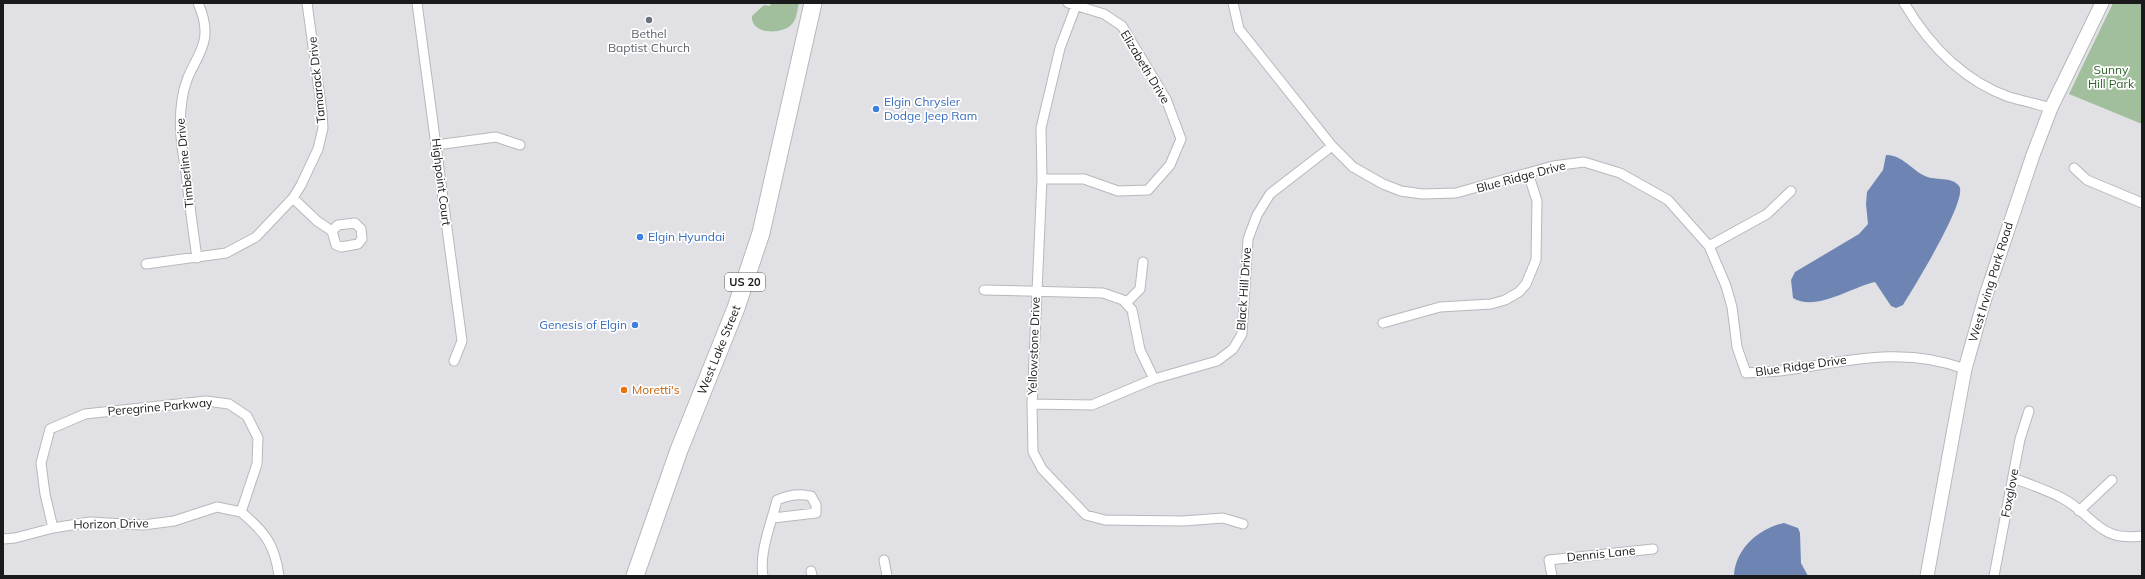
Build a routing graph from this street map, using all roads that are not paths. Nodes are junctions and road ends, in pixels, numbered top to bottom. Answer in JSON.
{"nodes":[{"id":1,"x":198,"y":3,"type":"edge"},
{"id":2,"x":307,"y":3,"type":"edge"},
{"id":3,"x":417,"y":3,"type":"edge"},
{"id":4,"x":813,"y":3,"type":"edge"},
{"id":5,"x":1233,"y":3,"type":"edge"},
{"id":6,"x":1904,"y":3,"type":"edge"},
{"id":7,"x":2102,"y":3,"type":"edge"},
{"id":8,"x":1074,"y":4,"type":"edge"},
{"id":9,"x":2051,"y":108,"type":"junction"},
{"id":10,"x":436,"y":145,"type":"junction"},
{"id":11,"x":520,"y":145,"type":"dead end"},
{"id":12,"x":1332,"y":146,"type":"junction"},
{"id":13,"x":2074,"y":168,"type":"dead end"},
{"id":14,"x":1528,"y":173,"type":"junction"},
{"id":15,"x":1042,"y":179,"type":"junction"},
{"id":16,"x":1791,"y":191,"type":"dead end"},
{"id":17,"x":293,"y":198,"type":"junction"},
{"id":18,"x":2142,"y":203,"type":"edge"},
{"id":19,"x":332,"y":231,"type":"dead end"},
{"id":20,"x":1709,"y":246,"type":"junction"},
{"id":21,"x":197,"y":258,"type":"junction"},
{"id":22,"x":1143,"y":262,"type":"dead end"},
{"id":23,"x":146,"y":264,"type":"dead end"},
{"id":24,"x":984,"y":290,"type":"dead end"},
{"id":25,"x":1036,"y":292,"type":"junction"},
{"id":26,"x":1126,"y":303,"type":"junction"},
{"id":27,"x":1384,"y":323,"type":"dead end"},
{"id":28,"x":454,"y":361,"type":"dead end"},
{"id":29,"x":1965,"y":369,"type":"junction"},
{"id":30,"x":1154,"y":379,"type":"junction"},
{"id":31,"x":1032,"y":404,"type":"junction"},
{"id":32,"x":2029,"y":411,"type":"dead end"},
{"id":33,"x":2014,"y":478,"type":"junction"},
{"id":34,"x":2112,"y":480,"type":"dead end"},
{"id":35,"x":2079,"y":511,"type":"junction"},
{"id":36,"x":241,"y":512,"type":"junction"},
{"id":37,"x":773,"y":518,"type":"junction"},
{"id":38,"x":1244,"y":524,"type":"dead end"},
{"id":39,"x":53,"y":528,"type":"junction"},
{"id":40,"x":2142,"y":536,"type":"edge"},
{"id":41,"x":3,"y":539,"type":"edge"},
{"id":42,"x":1653,"y":549,"type":"dead end"},
{"id":43,"x":884,"y":560,"type":"dead end"},
{"id":44,"x":279,"y":576,"type":"edge"},
{"id":45,"x":636,"y":576,"type":"edge"},
{"id":46,"x":763,"y":576,"type":"edge"},
{"id":47,"x":887,"y":576,"type":"edge"},
{"id":48,"x":1552,"y":576,"type":"edge"},
{"id":49,"x":1927,"y":576,"type":"edge"},
{"id":50,"x":1994,"y":576,"type":"edge"}],
"edges":[{"from":1,"to":21,"type":"street","name":"Timberline Drive"},
{"from":2,"to":17,"type":"street","name":"Tamarack Drive"},
{"from":3,"to":10,"type":"street","name":"Highpoint Court"},
{"from":4,"to":45,"type":"highway","name":"West Lake Street","number":"US 20"},
{"from":5,"to":12,"type":"street","name":"Blue Ridge Drive"},
{"from":6,"to":9,"type":"street"},
{"from":7,"to":9,"type":"main road","name":"West Irving Park Road"},
{"from":8,"to":15,"type":"street","name":"Yellowstone Drive"},
{"from":8,"to":15,"type":"street","name":"Elizabeth Drive"},
{"from":9,"to":29,"type":"main road","name":"West Irving Park Road"},
{"from":10,"to":11,"type":"street"},
{"from":10,"to":28,"type":"street","name":"Highpoint Court"},
{"from":12,"to":14,"type":"street","name":"Blue Ridge Drive"},
{"from":12,"to":30,"type":"street","name":"Black Hill Drive"},
{"from":13,"to":18,"type":"street"},
{"from":14,"to":20,"type":"street","name":"Blue Ridge Drive"},
{"from":14,"to":27,"type":"street"},
{"from":15,"to":25,"type":"street","name":"Yellowstone Drive"},
{"from":16,"to":20,"type":"street"},
{"from":17,"to":19,"type":"street"},
{"from":17,"to":21,"type":"street","name":"Tamarack Drive"},
{"from":20,"to":29,"type":"street","name":"Blue Ridge Drive"},
{"from":21,"to":23,"type":"street","name":"Tamarack Drive"},
{"from":22,"to":26,"type":"street"},
{"from":24,"to":25,"type":"street"},
{"from":25,"to":26,"type":"street"},
{"from":25,"to":31,"type":"street","name":"Yellowstone Drive"},
{"from":26,"to":30,"type":"street"},
{"from":29,"to":49,"type":"main road","name":"West Irving Park Road"},
{"from":30,"to":31,"type":"street","name":"Black Hill Drive"},
{"from":31,"to":38,"type":"street","name":"Yellowstone Drive"},
{"from":32,"to":33,"type":"street","name":"Foxglove"},
{"from":33,"to":35,"type":"street"},
{"from":33,"to":50,"type":"street","name":"Foxglove"},
{"from":34,"to":35,"type":"street"},
{"from":35,"to":40,"type":"street"},
{"from":36,"to":39,"type":"street","name":"Horizon Drive"},
{"from":36,"to":39,"type":"street","name":"Peregrine Parkway"},
{"from":36,"to":44,"type":"street"},
{"from":37,"to":37,"type":"street"},
{"from":37,"to":46,"type":"street"},
{"from":39,"to":41,"type":"street","name":"Horizon Drive"},
{"from":42,"to":48,"type":"street","name":"Dennis Lane"},
{"from":43,"to":47,"type":"street"}]}
